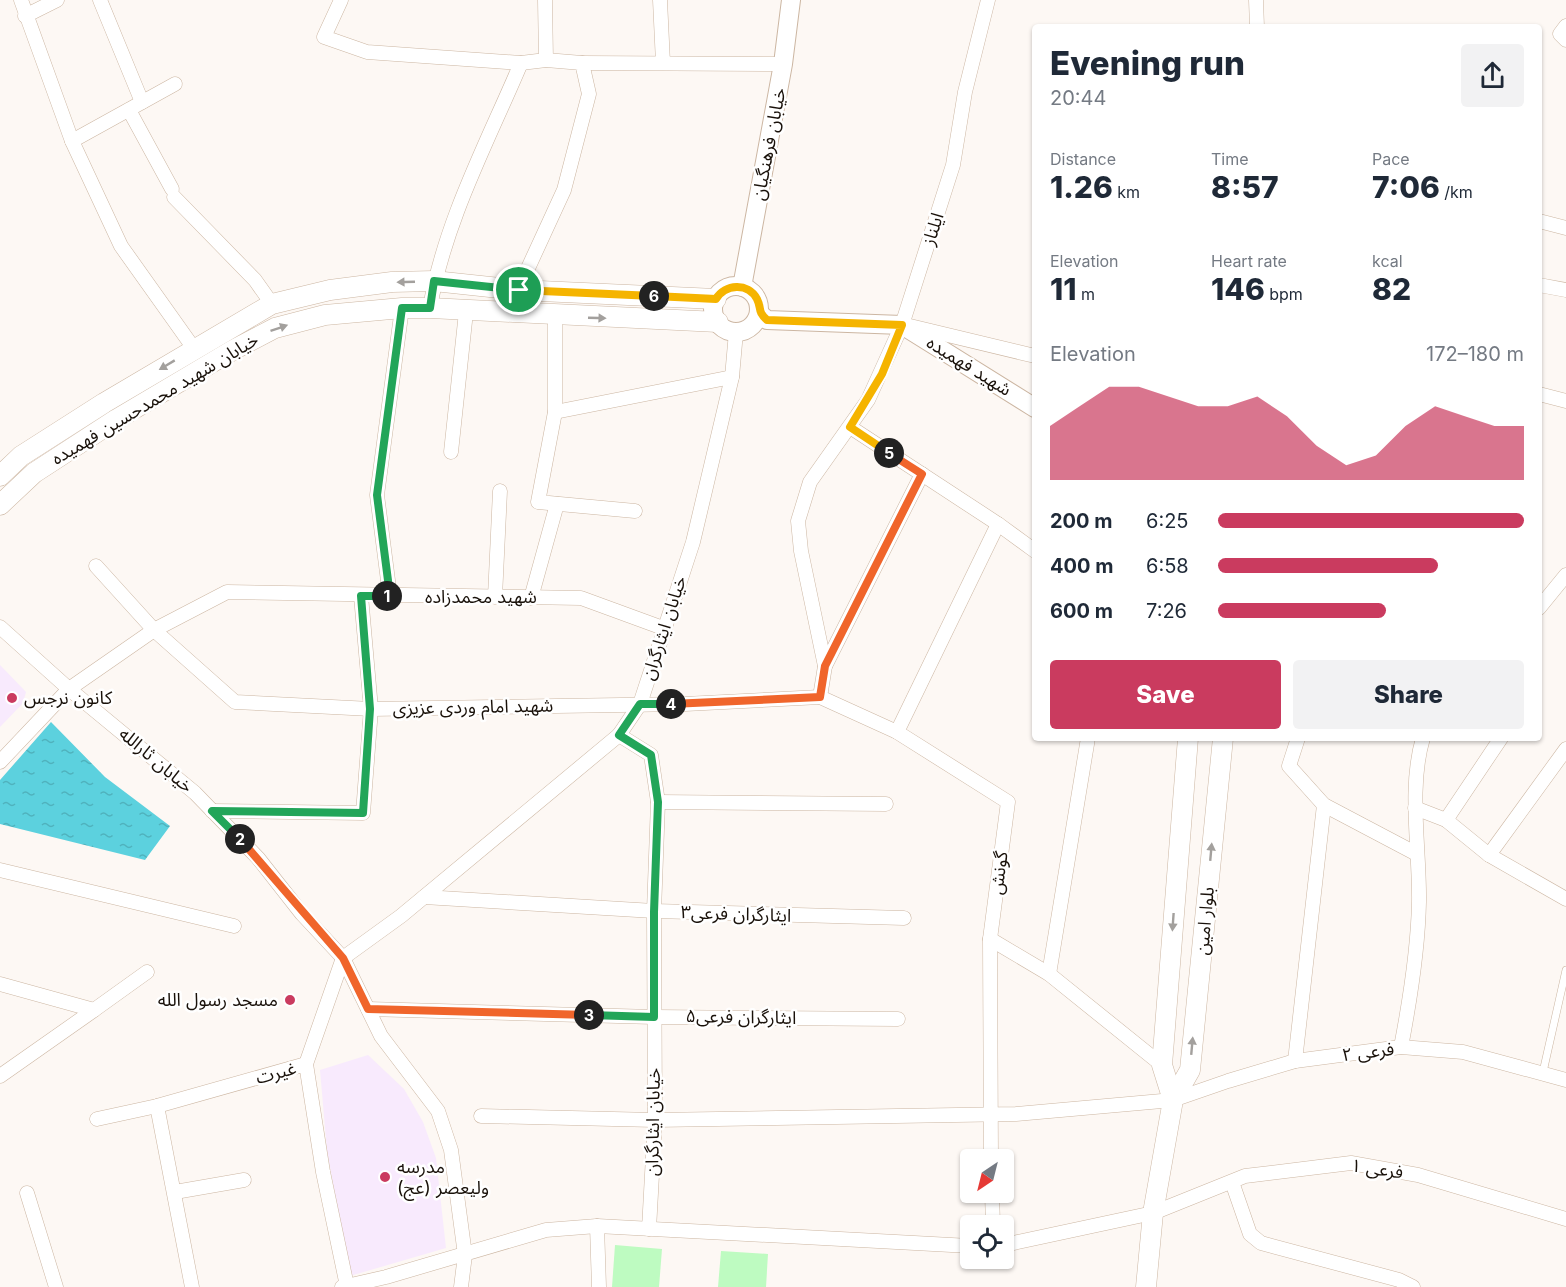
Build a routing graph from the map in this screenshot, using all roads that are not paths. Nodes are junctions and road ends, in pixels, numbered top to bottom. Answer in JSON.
{"nodes":[{"id":1,"x":21,"y":0,"type":"edge"},
{"id":2,"x":57,"y":0,"type":"edge"},
{"id":3,"x":100,"y":0,"type":"edge"},
{"id":4,"x":341,"y":0,"type":"edge"},
{"id":5,"x":545,"y":0,"type":"edge"},
{"id":6,"x":660,"y":0,"type":"edge"},
{"id":7,"x":791,"y":0,"type":"edge"},
{"id":8,"x":988,"y":0,"type":"edge"},
{"id":9,"x":1256,"y":0,"type":"edge"},
{"id":10,"x":25,"y":16,"type":"junction"},
{"id":11,"x":1257,"y":24,"type":"edge"},
{"id":12,"x":1566,"y":26,"type":"edge"},
{"id":13,"x":1566,"y":40,"type":"edge"},
{"id":14,"x":546,"y":60,"type":"junction"},
{"id":15,"x":521,"y":63,"type":"junction"},
{"id":16,"x":582,"y":63,"type":"junction"},
{"id":17,"x":663,"y":63,"type":"junction"},
{"id":18,"x":783,"y":64,"type":"junction"},
{"id":19,"x":175,"y":84,"type":"dead end"},
{"id":20,"x":142,"y":102,"type":"junction"},
{"id":21,"x":129,"y":110,"type":"junction"},
{"id":22,"x":72,"y":141,"type":"junction"},
{"id":23,"x":1542,"y":222,"type":"edge"},
{"id":24,"x":1566,"y":228,"type":"edge"},
{"id":25,"x":434,"y":281,"type":"junction"},
{"id":26,"x":1542,"y":286,"type":"edge"},
{"id":27,"x":742,"y":287,"type":"junction"},
{"id":28,"x":519,"y":290,"type":"junction"},
{"id":29,"x":1566,"y":290,"type":"edge"},
{"id":30,"x":716,"y":299,"type":"junction"},
{"id":31,"x":272,"y":304,"type":"junction"},
{"id":32,"x":402,"y":308,"type":"junction"},
{"id":33,"x":430,"y":308,"type":"junction"},
{"id":34,"x":466,"y":312,"type":"junction"},
{"id":35,"x":759,"y":313,"type":"junction"},
{"id":36,"x":555,"y":316,"type":"junction"},
{"id":37,"x":718,"y":322,"type":"junction"},
{"id":38,"x":902,"y":325,"type":"junction"},
{"id":39,"x":736,"y":332,"type":"junction"},
{"id":40,"x":190,"y":343,"type":"dead end"},
{"id":41,"x":1032,"y":355,"type":"edge"},
{"id":42,"x":732,"y":377,"type":"junction"},
{"id":43,"x":1542,"y":395,"type":"edge"},
{"id":44,"x":1566,"y":401,"type":"edge"},
{"id":45,"x":1032,"y":406,"type":"edge"},
{"id":46,"x":555,"y":412,"type":"junction"},
{"id":47,"x":850,"y":427,"type":"junction"},
{"id":48,"x":451,"y":452,"type":"dead end"},
{"id":49,"x":922,"y":474,"type":"junction"},
{"id":50,"x":0,"y":476,"type":"edge"},
{"id":51,"x":500,"y":491,"type":"dead end"},
{"id":52,"x":557,"y":504,"type":"junction"},
{"id":53,"x":0,"y":505,"type":"edge"},
{"id":54,"x":635,"y":511,"type":"dead end"},
{"id":55,"x":998,"y":524,"type":"junction"},
{"id":56,"x":1032,"y":549,"type":"edge"},
{"id":57,"x":96,"y":566,"type":"dead end"},
{"id":58,"x":1566,"y":575,"type":"edge"},
{"id":59,"x":361,"y":596,"type":"junction"},
{"id":60,"x":390,"y":596,"type":"junction"},
{"id":61,"x":495,"y":597,"type":"junction"},
{"id":62,"x":531,"y":597,"type":"junction"},
{"id":63,"x":1542,"y":604,"type":"edge"},
{"id":64,"x":0,"y":627,"type":"edge"},
{"id":65,"x":663,"y":628,"type":"junction"},
{"id":66,"x":154,"y":630,"type":"junction"},
{"id":67,"x":825,"y":666,"type":"junction"},
{"id":68,"x":69,"y":689,"type":"junction"},
{"id":69,"x":820,"y":697,"type":"junction"},
{"id":70,"x":640,"y":704,"type":"junction"},
{"id":71,"x":370,"y":709,"type":"junction"},
{"id":72,"x":897,"y":732,"type":"junction"},
{"id":73,"x":619,"y":735,"type":"junction"},
{"id":74,"x":1088,"y":741,"type":"edge"},
{"id":75,"x":1188,"y":741,"type":"edge"},
{"id":76,"x":1223,"y":741,"type":"edge"},
{"id":77,"x":1297,"y":741,"type":"edge"},
{"id":78,"x":1423,"y":741,"type":"edge"},
{"id":79,"x":1499,"y":741,"type":"edge"},
{"id":80,"x":1566,"y":749,"type":"edge"},
{"id":81,"x":0,"y":762,"type":"edge"},
{"id":82,"x":658,"y":802,"type":"junction"},
{"id":83,"x":886,"y":804,"type":"dead end"},
{"id":84,"x":1324,"y":806,"type":"junction"},
{"id":85,"x":1415,"y":808,"type":"junction"},
{"id":86,"x":212,"y":811,"type":"junction"},
{"id":87,"x":1446,"y":820,"type":"junction"},
{"id":88,"x":1415,"y":853,"type":"junction"},
{"id":89,"x":1489,"y":855,"type":"junction"},
{"id":90,"x":0,"y":870,"type":"edge"},
{"id":91,"x":424,"y":897,"type":"junction"},
{"id":92,"x":1566,"y":899,"type":"edge"},
{"id":93,"x":654,"y":912,"type":"junction"},
{"id":94,"x":904,"y":918,"type":"dead end"},
{"id":95,"x":234,"y":926,"type":"dead end"},
{"id":96,"x":990,"y":939,"type":"junction"},
{"id":97,"x":343,"y":958,"type":"junction"},
{"id":98,"x":1566,"y":970,"type":"edge"},
{"id":99,"x":147,"y":972,"type":"dead end"},
{"id":100,"x":1049,"y":974,"type":"junction"},
{"id":101,"x":0,"y":984,"type":"edge"},
{"id":102,"x":368,"y":1009,"type":"junction"},
{"id":103,"x":94,"y":1010,"type":"junction"},
{"id":104,"x":654,"y":1017,"type":"junction"},
{"id":105,"x":898,"y":1019,"type":"dead end"},
{"id":106,"x":1401,"y":1047,"type":"junction"},
{"id":107,"x":1295,"y":1061,"type":"junction"},
{"id":108,"x":306,"y":1064,"type":"junction"},
{"id":109,"x":1162,"y":1065,"type":"junction"},
{"id":110,"x":1543,"y":1072,"type":"junction"},
{"id":111,"x":0,"y":1076,"type":"edge"},
{"id":112,"x":1566,"y":1080,"type":"edge"},
{"id":113,"x":1173,"y":1100,"type":"junction"},
{"id":114,"x":157,"y":1106,"type":"junction"},
{"id":115,"x":989,"y":1115,"type":"junction"},
{"id":116,"x":481,"y":1116,"type":"dead end"},
{"id":117,"x":97,"y":1119,"type":"dead end"},
{"id":118,"x":655,"y":1120,"type":"junction"},
{"id":119,"x":991,"y":1149,"type":"edge"},
{"id":120,"x":244,"y":1180,"type":"dead end"},
{"id":121,"x":1232,"y":1182,"type":"junction"},
{"id":122,"x":175,"y":1192,"type":"junction"},
{"id":123,"x":27,"y":1193,"type":"dead end"},
{"id":124,"x":1153,"y":1213,"type":"junction"},
{"id":125,"x":1566,"y":1219,"type":"edge"},
{"id":126,"x":597,"y":1226,"type":"junction"},
{"id":127,"x":649,"y":1229,"type":"junction"},
{"id":128,"x":1014,"y":1243,"type":"edge"},
{"id":129,"x":960,"y":1245,"type":"edge"},
{"id":130,"x":465,"y":1255,"type":"junction"},
{"id":131,"x":344,"y":1286,"type":"edge"},
{"id":132,"x":56,"y":1287,"type":"edge"},
{"id":133,"x":192,"y":1287,"type":"edge"},
{"id":134,"x":461,"y":1287,"type":"edge"},
{"id":135,"x":599,"y":1287,"type":"edge"},
{"id":136,"x":1146,"y":1287,"type":"edge"},
{"id":137,"x":1413,"y":1287,"type":"edge"}],
"edges":[{"from":1,"to":10,"type":"street"},
{"from":2,"to":10,"type":"street"},
{"from":3,"to":20,"type":"street"},
{"from":4,"to":15,"type":"street"},
{"from":5,"to":14,"type":"street"},
{"from":6,"to":17,"type":"street"},
{"from":7,"to":18,"type":"street","name":"خیابان فرهنگیان"},
{"from":8,"to":38,"type":"street","name":"ایلناز"},
{"from":9,"to":11,"type":"street"},
{"from":10,"to":22,"type":"street"},
{"from":12,"to":13,"type":"street"},
{"from":14,"to":15,"type":"street"},
{"from":14,"to":16,"type":"street"},
{"from":15,"to":25,"type":"street"},
{"from":16,"to":17,"type":"street"},
{"from":16,"to":28,"type":"street"},
{"from":17,"to":18,"type":"street"},
{"from":18,"to":27,"type":"street","name":"خیابان فرهنگیان"},
{"from":19,"to":20,"type":"street"},
{"from":20,"to":21,"type":"street"},
{"from":21,"to":22,"type":"street"},
{"from":21,"to":31,"type":"street"},
{"from":22,"to":40,"type":"street"},
{"from":23,"to":24,"type":"street"},
{"from":25,"to":28,"type":"main road","name":"خیابان شهید محمدحسین فهمیده"},
{"from":25,"to":31,"type":"main road","name":"خیابان شهید محمدحسین فهمیده","one_way":true},
{"from":25,"to":33,"type":"street"},
{"from":26,"to":29,"type":"street"},
{"from":27,"to":30,"type":"street"},
{"from":27,"to":35,"type":"street"},
{"from":28,"to":30,"type":"main road","name":"خیابان شهید محمدحسین فهمیده"},
{"from":30,"to":37,"type":"street"},
{"from":31,"to":50,"type":"main road","name":"خیابان شهید محمدحسین فهمیده","one_way":true},
{"from":32,"to":33,"type":"main road","name":"خیابان شهید محمدحسین فهمیده"},
{"from":53,"to":32,"type":"main road","name":"خیابان شهید محمدحسین فهمیده","one_way":true},
{"from":32,"to":60,"type":"street"},
{"from":33,"to":34,"type":"main road","name":"خیابان شهید محمدحسین فهمیده"},
{"from":34,"to":36,"type":"main road","name":"خیابان شهید محمدحسین فهمیده"},
{"from":34,"to":48,"type":"street"},
{"from":35,"to":38,"type":"street"},
{"from":35,"to":39,"type":"street"},
{"from":36,"to":37,"type":"main road","name":"خیابان شهید محمدحسین فهمیده","one_way":true},
{"from":36,"to":46,"type":"street"},
{"from":37,"to":39,"type":"street"},
{"from":38,"to":41,"type":"street"},
{"from":38,"to":45,"type":"street","name":"شهید فهمیده"},
{"from":38,"to":47,"type":"street","name":"ایلناز"},
{"from":39,"to":42,"type":"street","name":"خیابان ایثارگران"},
{"from":42,"to":46,"type":"street"},
{"from":42,"to":65,"type":"street","name":"خیابان ایثارگران"},
{"from":43,"to":44,"type":"street"},
{"from":46,"to":52,"type":"street"},
{"from":47,"to":49,"type":"street"},
{"from":47,"to":67,"type":"street","name":"ایلناز"},
{"from":49,"to":55,"type":"street"},
{"from":49,"to":67,"type":"street"},
{"from":51,"to":61,"type":"street"},
{"from":52,"to":54,"type":"street"},
{"from":52,"to":62,"type":"street"},
{"from":55,"to":56,"type":"street"},
{"from":55,"to":72,"type":"street"},
{"from":57,"to":66,"type":"street","name":"شهید امام وردی عزیزی"},
{"from":58,"to":63,"type":"street"},
{"from":59,"to":60,"type":"street","name":"شهید محمدزاده"},
{"from":59,"to":66,"type":"street","name":"شهید محمدزاده"},
{"from":59,"to":71,"type":"street"},
{"from":60,"to":61,"type":"street","name":"شهید محمدزاده"},
{"from":61,"to":62,"type":"street","name":"شهید محمدزاده"},
{"from":62,"to":65,"type":"street","name":"شهید محمدزاده"},
{"from":64,"to":68,"type":"street","name":"خیابان ثارالله"},
{"from":65,"to":70,"type":"street","name":"خیابان ایثارگران"},
{"from":66,"to":68,"type":"street","name":"شهید محمدزاده"},
{"from":66,"to":71,"type":"street","name":"شهید امام وردی عزیزی"},
{"from":67,"to":69,"type":"street"},
{"from":68,"to":81,"type":"street","name":"شهید محمدزاده"},
{"from":68,"to":86,"type":"street","name":"خیابان ثارالله"},
{"from":69,"to":70,"type":"street","name":"شهید امام وردی عزیزی"},
{"from":69,"to":72,"type":"street","name":"گونش"},
{"from":70,"to":71,"type":"street","name":"شهید امام وردی عزیزی"},
{"from":70,"to":73,"type":"street","name":"خیابان ایثارگران"},
{"from":71,"to":86,"type":"street"},
{"from":72,"to":96,"type":"street","name":"گونش"},
{"from":73,"to":82,"type":"street","name":"خیابان ایثارگران"},
{"from":73,"to":91,"type":"street"},
{"from":74,"to":100,"type":"street"},
{"from":75,"to":109,"type":"main road","name":"بلوار امین","one_way":true},
{"from":113,"to":76,"type":"main road","name":"بلوار امین","one_way":true},
{"from":77,"to":84,"type":"street"},
{"from":78,"to":85,"type":"street"},
{"from":79,"to":87,"type":"street"},
{"from":80,"to":89,"type":"street"},
{"from":82,"to":83,"type":"street"},
{"from":82,"to":93,"type":"street","name":"خیابان ایثارگران"},
{"from":84,"to":88,"type":"street"},
{"from":84,"to":107,"type":"street"},
{"from":85,"to":87,"type":"street"},
{"from":85,"to":88,"type":"street"},
{"from":86,"to":97,"type":"street","name":"خیابان ثارالله"},
{"from":87,"to":89,"type":"street"},
{"from":88,"to":106,"type":"street"},
{"from":89,"to":92,"type":"street"},
{"from":90,"to":95,"type":"street"},
{"from":91,"to":93,"type":"street","name":"ایثارگران فرعی۳"},
{"from":91,"to":97,"type":"street"},
{"from":93,"to":94,"type":"street","name":"ایثارگران فرعی۳"},
{"from":93,"to":104,"type":"street","name":"خیابان ایثارگران"},
{"from":96,"to":100,"type":"street"},
{"from":96,"to":115,"type":"street","name":"گونش"},
{"from":97,"to":102,"type":"street","name":"خیابان ثارالله"},
{"from":97,"to":108,"type":"street"},
{"from":98,"to":110,"type":"lane"},
{"from":99,"to":103,"type":"street"},
{"from":100,"to":109,"type":"street"},
{"from":101,"to":103,"type":"street"},
{"from":102,"to":104,"type":"street","name":"ایثارگران فرعی۵"},
{"from":102,"to":130,"type":"street","name":"خیابان ثارالله"},
{"from":103,"to":111,"type":"street"},
{"from":104,"to":105,"type":"street","name":"ایثارگران فرعی۵"},
{"from":104,"to":118,"type":"street","name":"خیابان ایثارگران"},
{"from":106,"to":107,"type":"street","name":"فرعی ۲"},
{"from":106,"to":110,"type":"street","name":"فرعی ۲"},
{"from":107,"to":113,"type":"street","name":"فرعی ۲"},
{"from":108,"to":114,"type":"street","name":"غیرت"},
{"from":108,"to":131,"type":"street","name":"غیرت"},
{"from":109,"to":113,"type":"main road","name":"بلوار امین"},
{"from":110,"to":112,"type":"street","name":"فرعی ۲"},
{"from":113,"to":115,"type":"street","name":"فرعی ۲"},
{"from":113,"to":124,"type":"main road","name":"بلوار امین"},
{"from":114,"to":117,"type":"street","name":"غیرت"},
{"from":114,"to":122,"type":"street"},
{"from":115,"to":118,"type":"street","name":"فرعی ۲"},
{"from":115,"to":119,"type":"street","name":"گونش"},
{"from":116,"to":118,"type":"street","name":"فرعی ۲"},
{"from":118,"to":127,"type":"street","name":"خیابان ایثارگران"},
{"from":120,"to":122,"type":"street"},
{"from":121,"to":124,"type":"street","name":"فرعی ۱"},
{"from":121,"to":125,"type":"street","name":"فرعی ۱"},
{"from":121,"to":137,"type":"street"},
{"from":122,"to":133,"type":"street"},
{"from":123,"to":132,"type":"street"},
{"from":124,"to":128,"type":"street","name":"فرعی ۱"},
{"from":124,"to":136,"type":"main road","name":"بلوار امین"},
{"from":126,"to":127,"type":"street"},
{"from":126,"to":130,"type":"street"},
{"from":126,"to":135,"type":"street"},
{"from":127,"to":129,"type":"street"},
{"from":130,"to":131,"type":"street"},
{"from":130,"to":134,"type":"street","name":"خیابان ثارالله"}]}
